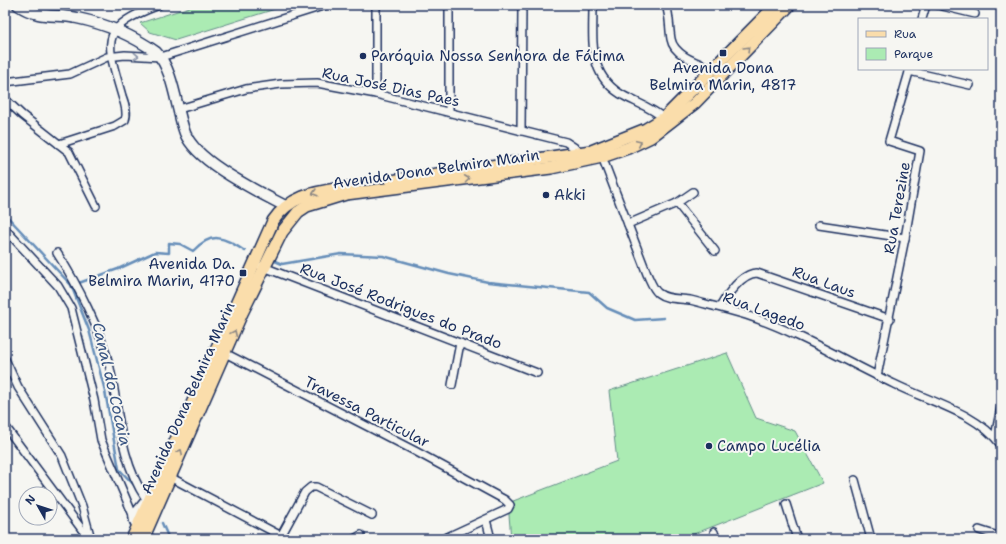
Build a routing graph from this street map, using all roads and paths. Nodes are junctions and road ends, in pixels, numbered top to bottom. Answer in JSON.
{"nodes":[{"id":1,"x":18,"y":5,"type":"edge"},
{"id":2,"x":159,"y":5,"type":"edge"},
{"id":3,"x":326,"y":5,"type":"edge"},
{"id":4,"x":376,"y":5,"type":"edge"},
{"id":5,"x":449,"y":5,"type":"edge"},
{"id":6,"x":522,"y":5,"type":"edge"},
{"id":7,"x":594,"y":5,"type":"edge"},
{"id":8,"x":776,"y":5,"type":"edge"},
{"id":9,"x":790,"y":5,"type":"edge"},
{"id":10,"x":926,"y":5,"type":"edge"},
{"id":11,"x":938,"y":5,"type":"edge"},
{"id":12,"x":668,"y":6,"type":"edge"},
{"id":13,"x":975,"y":14,"type":"dead end"},
{"id":14,"x":922,"y":18,"type":"edge"},
{"id":15,"x":116,"y":29,"type":"junction"},
{"id":16,"x":111,"y":56,"type":"junction"},
{"id":17,"x":161,"y":57,"type":"junction"},
{"id":18,"x":909,"y":70,"type":"edge"},
{"id":19,"x":719,"y":72,"type":"junction"},
{"id":20,"x":5,"y":82,"type":"edge"},
{"id":21,"x":970,"y":85,"type":"dead end"},
{"id":22,"x":376,"y":94,"type":"junction"},
{"id":23,"x":5,"y":99,"type":"edge"},
{"id":24,"x":179,"y":109,"type":"junction"},
{"id":25,"x":449,"y":112,"type":"junction"},
{"id":26,"x":667,"y":121,"type":"junction"},
{"id":27,"x":521,"y":131,"type":"junction"},
{"id":28,"x":59,"y":144,"type":"junction"},
{"id":29,"x":600,"y":152,"type":"junction"},
{"id":30,"x":576,"y":154,"type":"junction"},
{"id":31,"x":693,"y":192,"type":"dead end"},
{"id":32,"x":677,"y":202,"type":"junction"},
{"id":33,"x":96,"y":206,"type":"dead end"},
{"id":34,"x":282,"y":210,"type":"junction"},
{"id":35,"x":628,"y":224,"type":"junction"},
{"id":36,"x":819,"y":225,"type":"dead end"},
{"id":37,"x":5,"y":229,"type":"edge"},
{"id":38,"x":282,"y":232,"type":"junction"},
{"id":39,"x":905,"y":238,"type":"junction"},
{"id":40,"x":715,"y":251,"type":"dead end"},
{"id":41,"x":57,"y":253,"type":"dead end"},
{"id":42,"x":260,"y":265,"type":"junction"},
{"id":43,"x":720,"y":307,"type":"junction"},
{"id":44,"x":890,"y":319,"type":"junction"},
{"id":45,"x":460,"y":343,"type":"junction"},
{"id":46,"x":221,"y":351,"type":"junction"},
{"id":47,"x":5,"y":360,"type":"edge"},
{"id":48,"x":537,"y":373,"type":"dead end"},
{"id":49,"x":877,"y":376,"type":"junction"},
{"id":50,"x":452,"y":385,"type":"dead end"},
{"id":51,"x":1001,"y":407,"type":"edge"},
{"id":52,"x":5,"y":426,"type":"edge"},
{"id":53,"x":995,"y":437,"type":"junction"},
{"id":54,"x":1001,"y":445,"type":"edge"},
{"id":55,"x":165,"y":475,"type":"junction"},
{"id":56,"x":855,"y":480,"type":"dead end"},
{"id":57,"x":152,"y":500,"type":"junction"},
{"id":58,"x":786,"y":504,"type":"dead end"},
{"id":59,"x":133,"y":514,"type":"junction"},
{"id":60,"x":372,"y":515,"type":"dead end"},
{"id":61,"x":486,"y":520,"type":"junction"},
{"id":62,"x":979,"y":530,"type":"dead end"},
{"id":63,"x":142,"y":536,"type":"edge"},
{"id":64,"x":1001,"y":537,"type":"edge"},
{"id":65,"x":284,"y":538,"type":"edge"},
{"id":66,"x":90,"y":539,"type":"edge"},
{"id":67,"x":443,"y":539,"type":"edge"},
{"id":68,"x":491,"y":539,"type":"edge"},
{"id":69,"x":797,"y":539,"type":"edge"},
{"id":70,"x":871,"y":539,"type":"edge"}],
"edges":[{"from":1,"to":15,"type":"main road"},
{"from":2,"to":15,"type":"street"},
{"from":3,"to":17,"type":"street"},
{"from":4,"to":22,"type":"street"},
{"from":5,"to":25,"type":"street"},
{"from":6,"to":27,"type":"street"},
{"from":7,"to":26,"type":"street"},
{"from":8,"to":19,"type":"main road","name":"Avenida Dona Belmira Marin"},
{"from":19,"to":9,"type":"main road","name":"Avenida Dona Belmira Marin","one_way":true},
{"from":10,"to":14,"type":"street"},
{"from":11,"to":13,"type":"street"},
{"from":12,"to":19,"type":"street"},
{"from":15,"to":16,"type":"street"},
{"from":15,"to":17,"type":"main road"},
{"from":16,"to":17,"type":"street","one_way":true},
{"from":16,"to":20,"type":"street"},
{"from":16,"to":28,"type":"street"},
{"from":17,"to":24,"type":"main road"},
{"from":18,"to":21,"type":"street"},
{"from":18,"to":39,"type":"street","name":"Rua Terezine"},
{"from":19,"to":26,"type":"main road","name":"Avenida Dona Belmira Marin"},
{"from":22,"to":24,"type":"street","name":"Rua José Dias Paes"},
{"from":22,"to":25,"type":"street","name":"Rua José Dias Paes"},
{"from":23,"to":28,"type":"street"},
{"from":24,"to":34,"type":"main road"},
{"from":25,"to":27,"type":"street","name":"Rua José Dias Paes"},
{"from":26,"to":29,"type":"main road","name":"Avenida Dona Belmira Marin"},
{"from":27,"to":30,"type":"street","name":"Rua José Dias Paes"},
{"from":28,"to":33,"type":"street"},
{"from":29,"to":30,"type":"main road","name":"Avenida Dona Belmira Marin"},
{"from":29,"to":35,"type":"street","name":"Rua Lagedo"},
{"from":30,"to":34,"type":"main road","name":"Avenida Dona Belmira Marin","one_way":true},
{"from":38,"to":30,"type":"main road","name":"Avenida Dona Belmira Marin","one_way":true},
{"from":31,"to":32,"type":"street"},
{"from":32,"to":35,"type":"street"},
{"from":32,"to":40,"type":"street"},
{"from":34,"to":38,"type":"main road"},
{"from":34,"to":42,"type":"main road","name":"Avenida Dona Belmira Marin"},
{"from":35,"to":43,"type":"street","name":"Rua Lagedo"},
{"from":36,"to":39,"type":"street"},
{"from":37,"to":59,"type":"street"},
{"from":38,"to":42,"type":"main road","name":"Avenida Dona Belmira Marin"},
{"from":39,"to":44,"type":"street","name":"Rua Terezine"},
{"from":41,"to":57,"type":"street"},
{"from":42,"to":45,"type":"street","name":"Rua José Rodrigues do Prado"},
{"from":42,"to":46,"type":"main road","name":"Avenida Dona Belmira Marin"},
{"from":43,"to":44,"type":"street","name":"Rua Laus"},
{"from":43,"to":49,"type":"street","name":"Rua Lagedo"},
{"from":44,"to":49,"type":"street","name":"Rua Terezine"},
{"from":45,"to":48,"type":"street","name":"Rua José Rodrigues do Prado"},
{"from":45,"to":50,"type":"street"},
{"from":46,"to":55,"type":"main road","name":"Avenida Dona Belmira Marin"},
{"from":46,"to":61,"type":"street","name":"Travessa Particular"},
{"from":47,"to":66,"type":"street"},
{"from":49,"to":53,"type":"street","name":"Rua Lagedo"},
{"from":51,"to":53,"type":"street"},
{"from":52,"to":66,"type":"street"},
{"from":53,"to":54,"type":"street","name":"Rua Lagedo"},
{"from":55,"to":57,"type":"main road","name":"Avenida Dona Belmira Marin"},
{"from":55,"to":65,"type":"street"},
{"from":56,"to":70,"type":"street"},
{"from":57,"to":59,"type":"street"},
{"from":57,"to":63,"type":"main road","name":"Avenida Dona Belmira Marin"},
{"from":58,"to":69,"type":"street"},
{"from":59,"to":63,"type":"street"},
{"from":60,"to":65,"type":"street"},
{"from":61,"to":67,"type":"street"},
{"from":61,"to":68,"type":"street"},
{"from":62,"to":64,"type":"street"}]}
